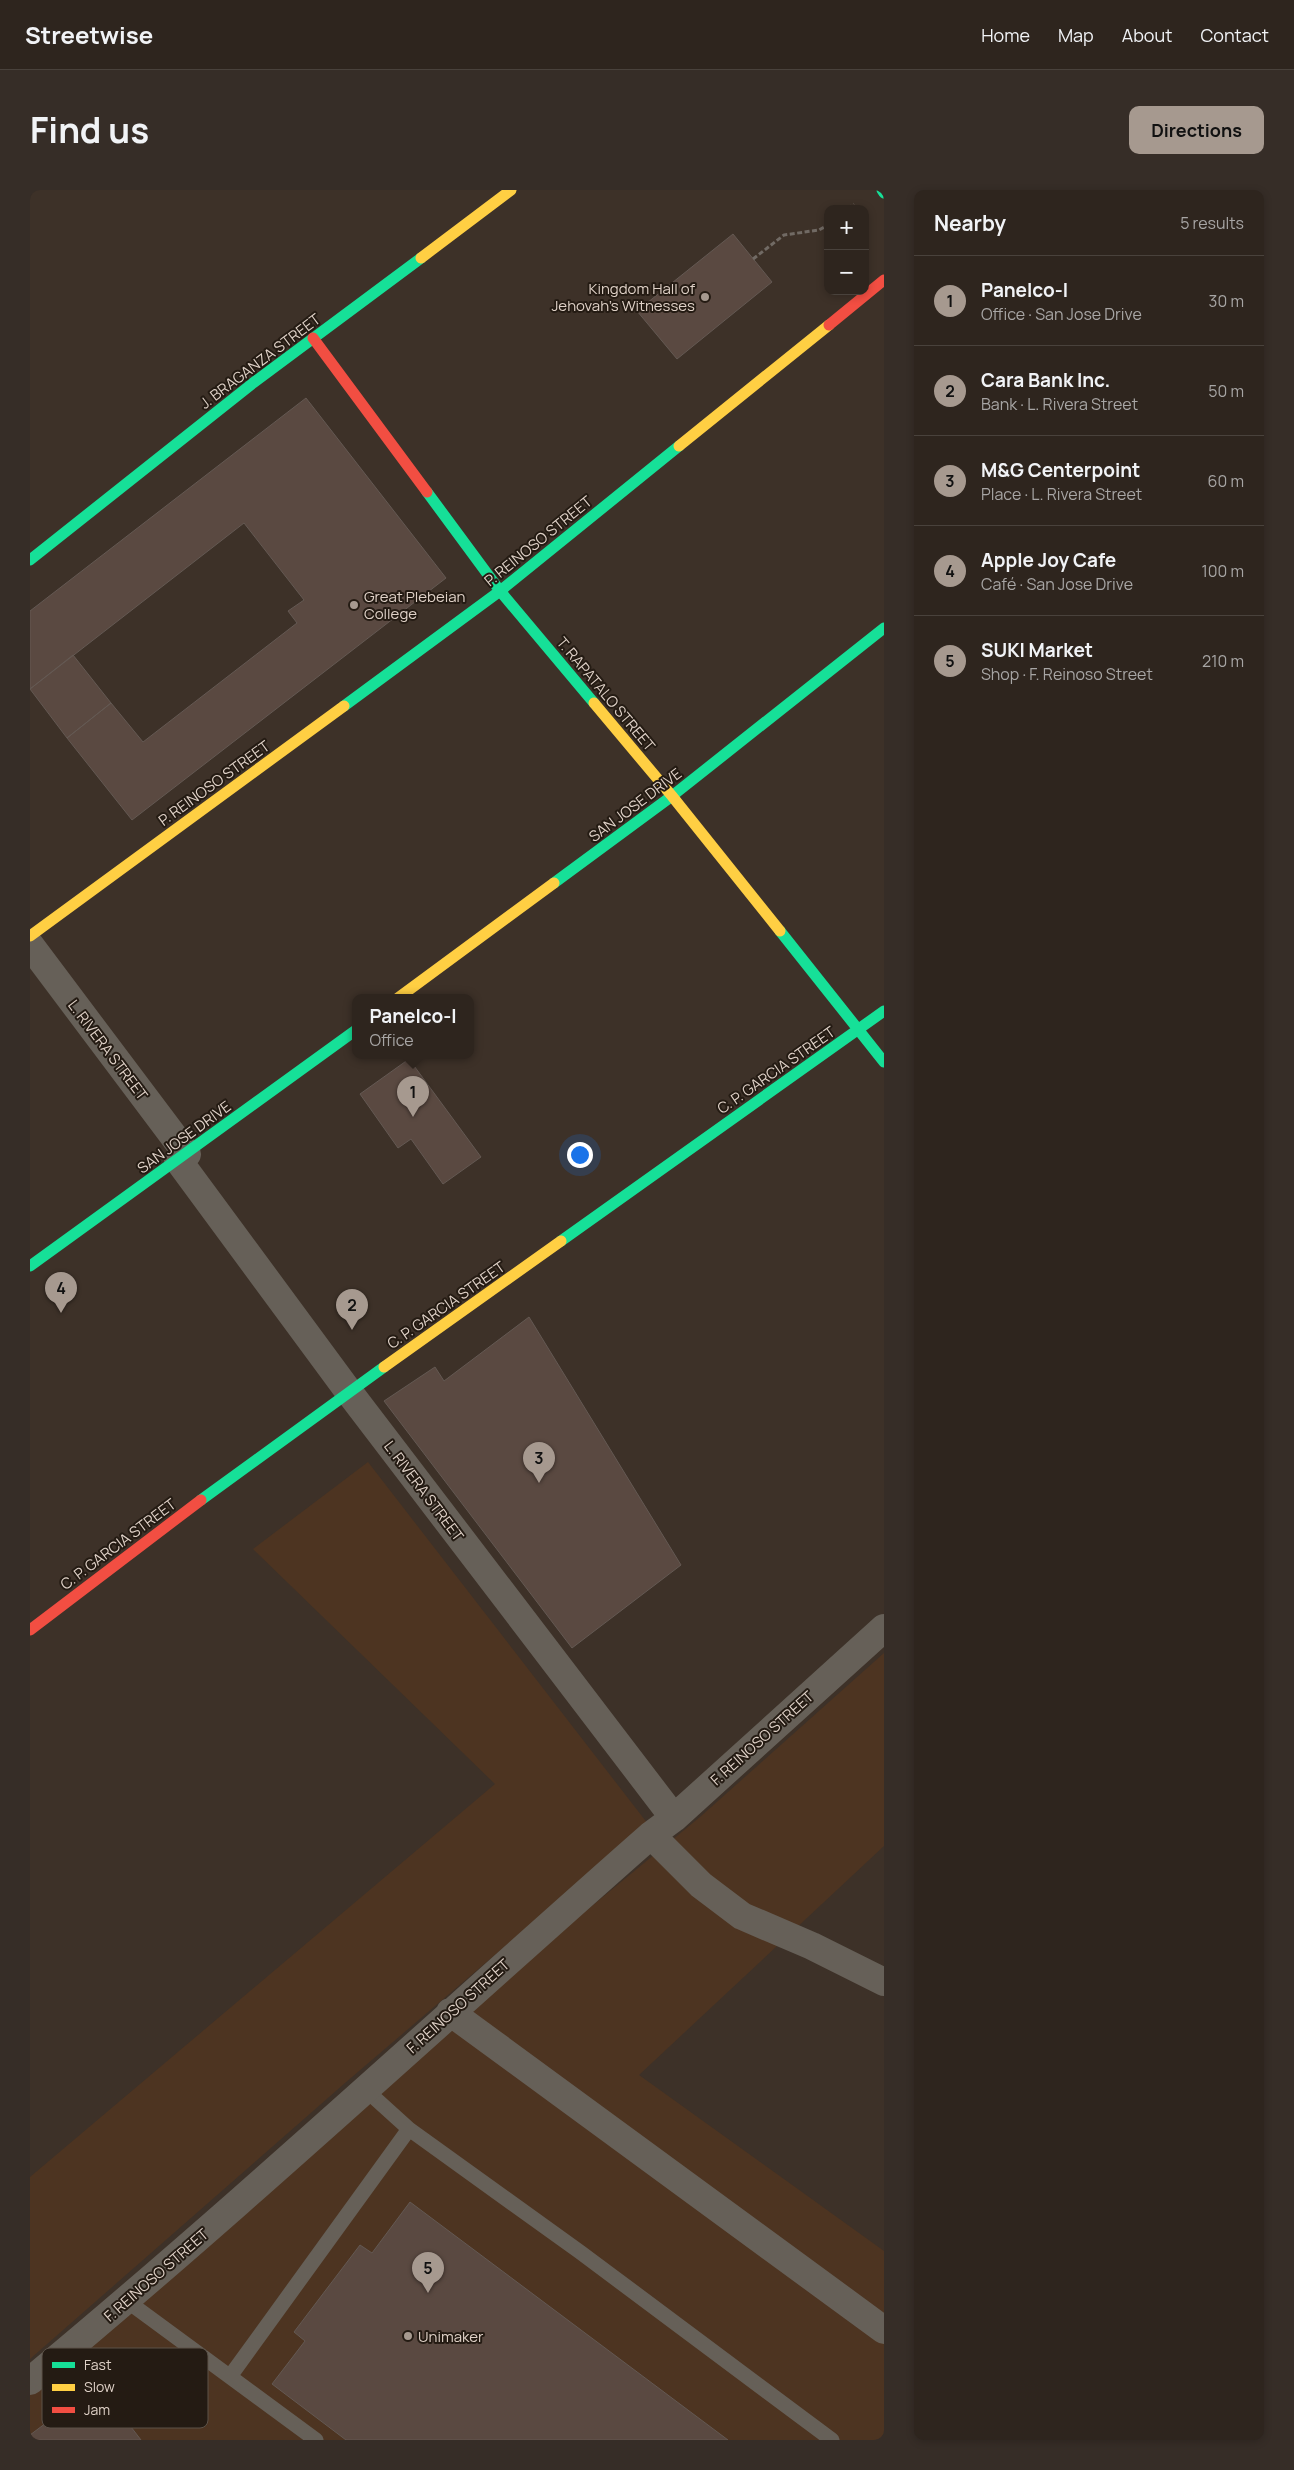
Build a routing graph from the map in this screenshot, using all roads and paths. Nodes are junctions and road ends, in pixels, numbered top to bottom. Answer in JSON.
{"nodes":[{"id":1,"x":511,"y":190,"type":"edge"},
{"id":2,"x":824,"y":227,"type":"edge"},
{"id":3,"x":753,"y":259,"type":"dead end"},
{"id":4,"x":884,"y":280,"type":"edge"},
{"id":5,"x":313,"y":338,"type":"junction"},
{"id":6,"x":30,"y":560,"type":"edge"},
{"id":7,"x":500,"y":591,"type":"junction"},
{"id":8,"x":884,"y":628,"type":"edge"},
{"id":9,"x":672,"y":796,"type":"junction"},
{"id":10,"x":30,"y":936,"type":"edge"},
{"id":11,"x":30,"y":945,"type":"edge"},
{"id":12,"x":403,"y":994,"type":"edge"},
{"id":13,"x":884,"y":1011,"type":"edge"},
{"id":14,"x":858,"y":1030,"type":"junction"},
{"id":15,"x":352,"y":1033,"type":"edge"},
{"id":16,"x":884,"y":1062,"type":"edge"},
{"id":17,"x":182,"y":1157,"type":"junction"},
{"id":18,"x":30,"y":1266,"type":"edge"},
{"id":19,"x":349,"y":1392,"type":"junction"},
{"id":20,"x":884,"y":1628,"type":"edge"},
{"id":21,"x":30,"y":1630,"type":"edge"},
{"id":22,"x":674,"y":1818,"type":"junction"},
{"id":23,"x":651,"y":1835,"type":"junction"},
{"id":24,"x":884,"y":1982,"type":"edge"},
{"id":25,"x":450,"y":2012,"type":"junction"},
{"id":26,"x":367,"y":2091,"type":"junction"},
{"id":27,"x":409,"y":2129,"type":"junction"},
{"id":28,"x":128,"y":2300,"type":"junction"},
{"id":29,"x":884,"y":2330,"type":"edge"},
{"id":30,"x":70,"y":2348,"type":"edge"},
{"id":31,"x":194,"y":2348,"type":"edge"},
{"id":32,"x":208,"y":2358,"type":"edge"},
{"id":33,"x":42,"y":2371,"type":"edge"},
{"id":34,"x":231,"y":2375,"type":"junction"},
{"id":35,"x":30,"y":2381,"type":"edge"},
{"id":36,"x":316,"y":2440,"type":"edge"},
{"id":37,"x":832,"y":2440,"type":"edge"}],
"edges":[{"from":1,"to":5,"type":"street","name":"J. BRAGANZA STREET"},
{"from":2,"to":3,"type":"path"},
{"from":4,"to":7,"type":"street","name":"P. REINOSO STREET"},
{"from":5,"to":6,"type":"street","name":"J. BRAGANZA STREET"},
{"from":5,"to":7,"type":"street","name":"T. RAPATALO STREET"},
{"from":7,"to":9,"type":"street","name":"T. RAPATALO STREET"},
{"from":7,"to":10,"type":"street","name":"P. REINOSO STREET"},
{"from":8,"to":9,"type":"street","name":"SAN JOSE DRIVE"},
{"from":9,"to":12,"type":"street","name":"SAN JOSE DRIVE"},
{"from":9,"to":14,"type":"street","name":"T. RAPATALO STREET"},
{"from":11,"to":17,"type":"street","name":"L. RIVERA STREET"},
{"from":13,"to":14,"type":"street","name":"C. P. GARCIA STREET"},
{"from":14,"to":16,"type":"street","name":"T. RAPATALO STREET"},
{"from":14,"to":19,"type":"street","name":"C. P. GARCIA STREET"},
{"from":15,"to":17,"type":"street","name":"SAN JOSE DRIVE"},
{"from":17,"to":18,"type":"street","name":"SAN JOSE DRIVE"},
{"from":17,"to":19,"type":"street","name":"L. RIVERA STREET"},
{"from":19,"to":21,"type":"street","name":"C. P. GARCIA STREET"},
{"from":19,"to":22,"type":"street","name":"L. RIVERA STREET"},
{"from":20,"to":22,"type":"street","name":"F. REINOSO STREET"},
{"from":22,"to":23,"type":"street","name":"F. REINOSO STREET"},
{"from":23,"to":24,"type":"street"},
{"from":23,"to":25,"type":"street","name":"F. REINOSO STREET"},
{"from":25,"to":26,"type":"street","name":"F. REINOSO STREET"},
{"from":25,"to":29,"type":"street"},
{"from":26,"to":27,"type":"lane"},
{"from":26,"to":28,"type":"street","name":"F. REINOSO STREET"},
{"from":27,"to":34,"type":"lane"},
{"from":27,"to":37,"type":"lane"},
{"from":28,"to":30,"type":"street","name":"F. REINOSO STREET"},
{"from":28,"to":31,"type":"lane"},
{"from":32,"to":34,"type":"lane"},
{"from":33,"to":35,"type":"street","name":"F. REINOSO STREET"},
{"from":34,"to":36,"type":"lane"}]}
